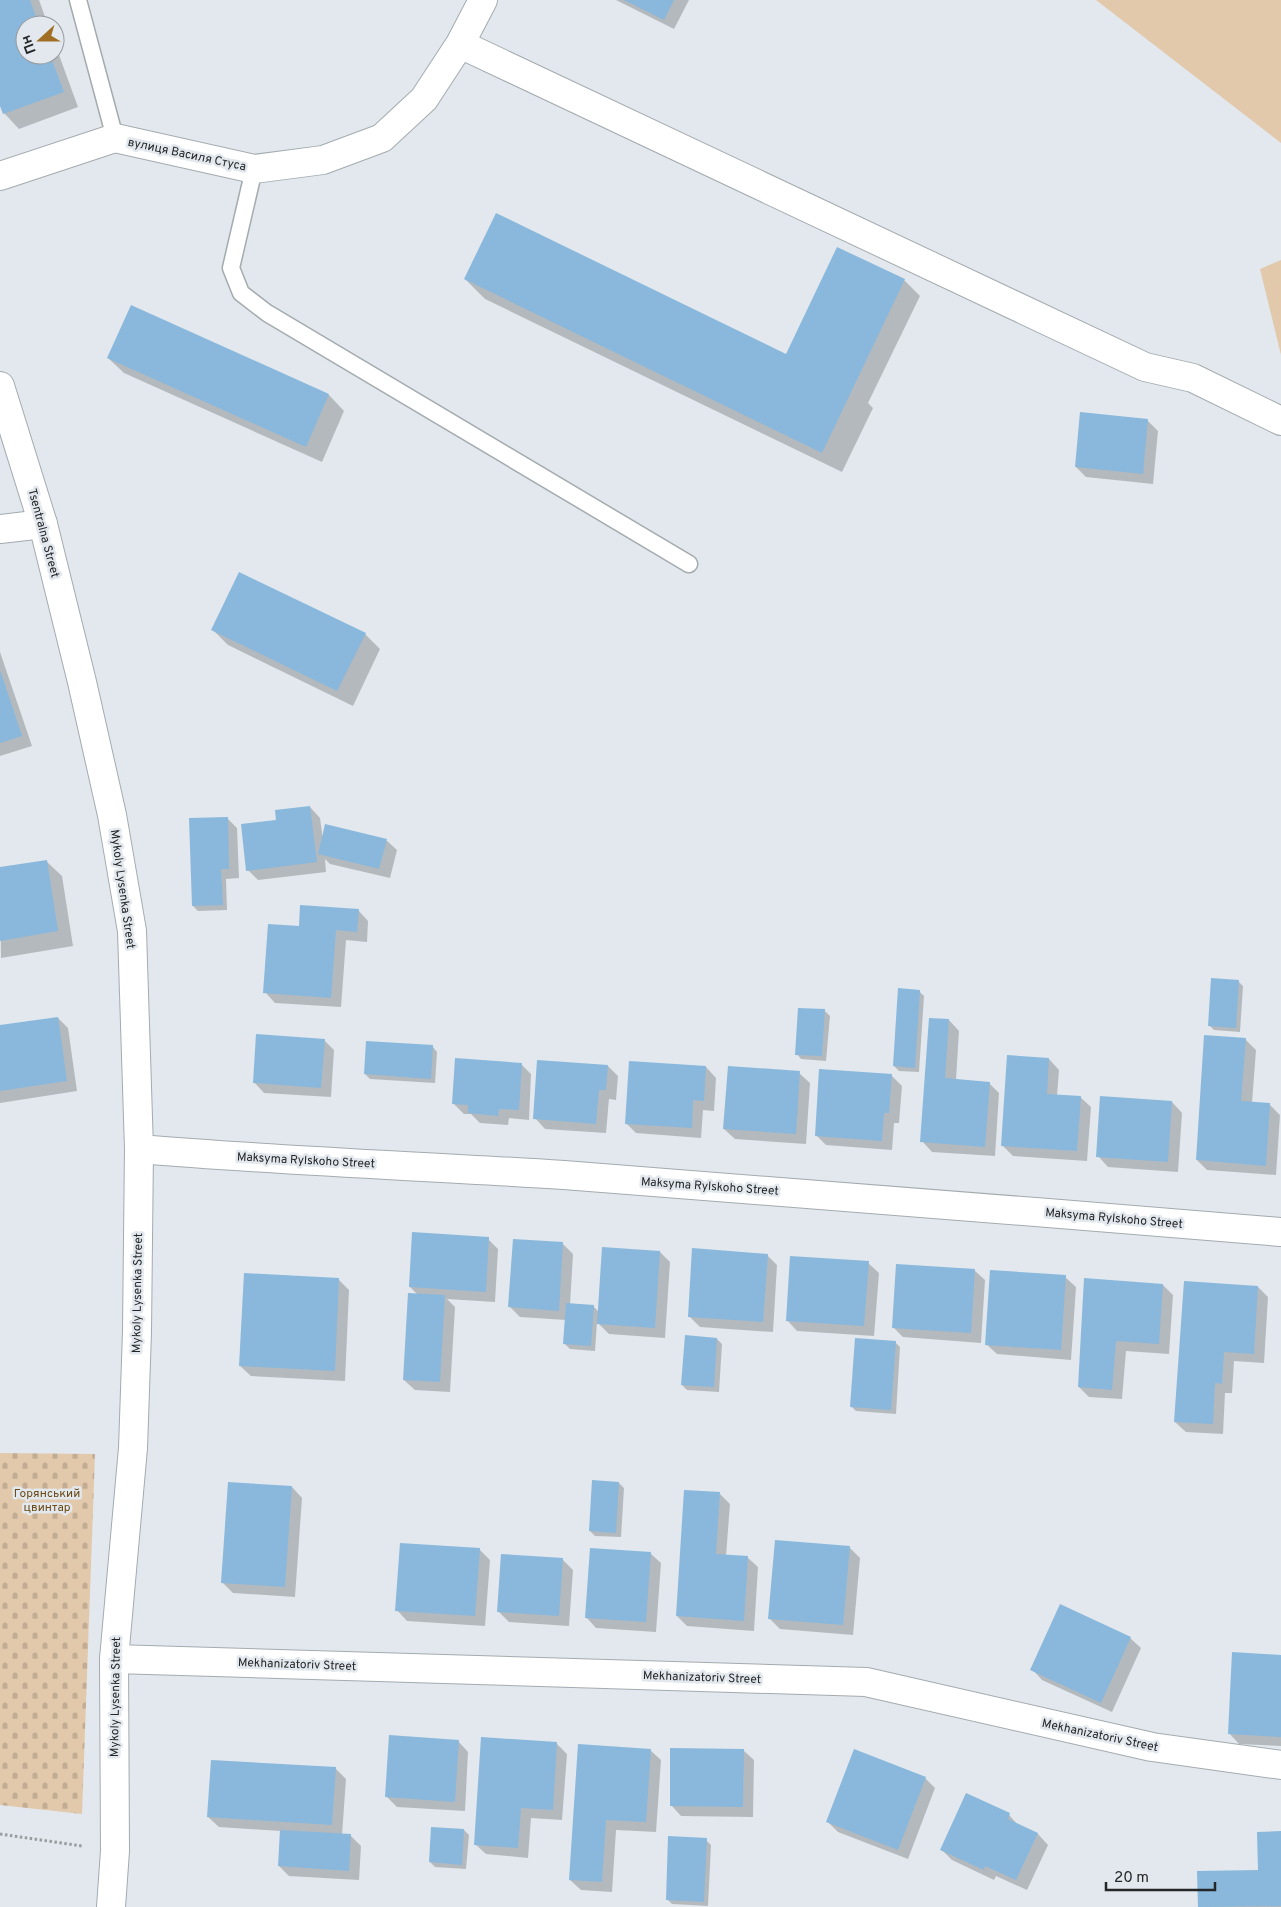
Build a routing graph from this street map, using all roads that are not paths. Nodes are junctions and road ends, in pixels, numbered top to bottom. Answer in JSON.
{"nodes":[{"id":1,"x":78,"y":0,"type":"edge"},
{"id":2,"x":483,"y":0,"type":"edge"},
{"id":3,"x":460,"y":44,"type":"junction"},
{"id":4,"x":115,"y":138,"type":"junction"},
{"id":5,"x":254,"y":169,"type":"junction"},
{"id":6,"x":0,"y":176,"type":"edge"},
{"id":7,"x":0,"y":386,"type":"edge"},
{"id":8,"x":1281,"y":421,"type":"edge"},
{"id":9,"x":43,"y":524,"type":"junction"},
{"id":10,"x":0,"y":529,"type":"edge"},
{"id":11,"x":689,"y":564,"type":"dead end"},
{"id":12,"x":82,"y":682,"type":"joint"},
{"id":13,"x":139,"y":1149,"type":"junction"},
{"id":14,"x":1281,"y":1232,"type":"edge"},
{"id":15,"x":114,"y":1659,"type":"junction"},
{"id":16,"x":1281,"y":1765,"type":"edge"},
{"id":17,"x":111,"y":1907,"type":"edge"}],
"edges":[{"from":1,"to":4,"type":"lane"},
{"from":2,"to":3,"type":"street","name":"вулиця Василя Стуса"},
{"from":3,"to":5,"type":"street","name":"вулиця Василя Стуса"},
{"from":3,"to":8,"type":"street"},
{"from":4,"to":5,"type":"street","name":"вулиця Василя Стуса"},
{"from":4,"to":6,"type":"street","name":"вулиця Василя Стуса"},
{"from":5,"to":11,"type":"lane"},
{"from":7,"to":9,"type":"street","name":"Tsentralna Street"},
{"from":9,"to":10,"type":"street"},
{"from":9,"to":12,"type":"street","name":"Tsentralna Street"},
{"from":12,"to":13,"type":"street","name":"Mykoly Lysenka Street"},
{"from":13,"to":14,"type":"street","name":"Maksyma Rylskoho Street"},
{"from":13,"to":15,"type":"street","name":"Mykoly Lysenka Street"},
{"from":15,"to":16,"type":"street","name":"Mekhanizatoriv Street"},
{"from":15,"to":17,"type":"street","name":"Mykoly Lysenka Street"}]}
